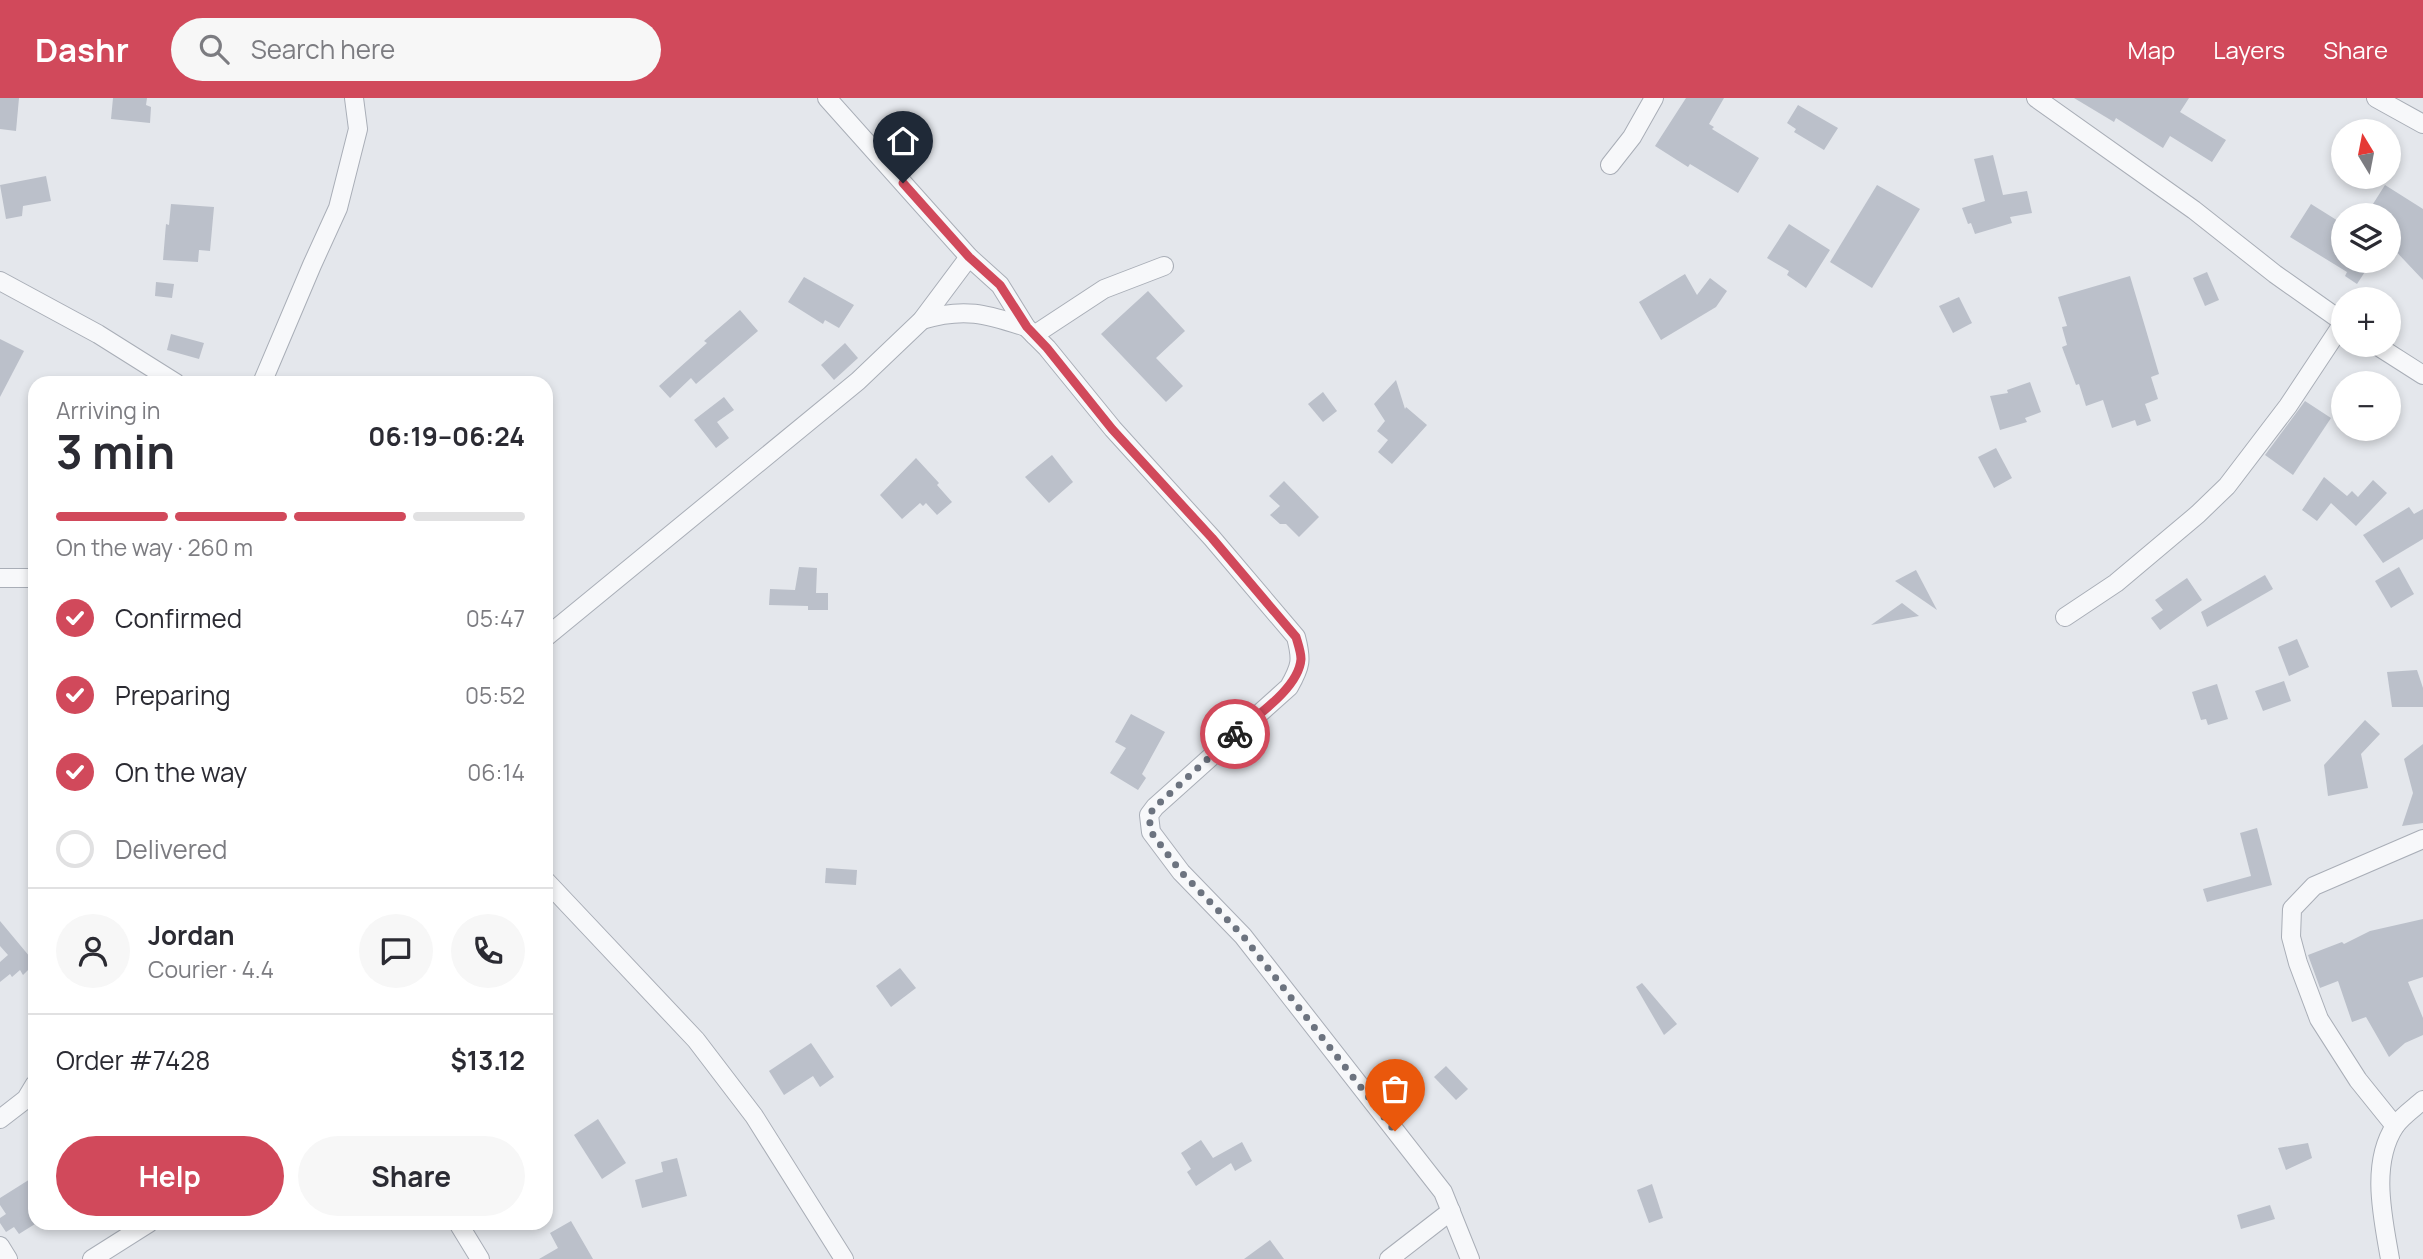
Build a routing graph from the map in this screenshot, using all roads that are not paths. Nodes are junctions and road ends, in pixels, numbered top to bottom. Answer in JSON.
{"nodes":[{"id":1,"x":354,"y":98,"type":"edge"},
{"id":2,"x":827,"y":98,"type":"edge"},
{"id":3,"x":1654,"y":98,"type":"edge"},
{"id":4,"x":2036,"y":98,"type":"edge"},
{"id":5,"x":2376,"y":98,"type":"edge"},
{"id":6,"x":2423,"y":124,"type":"edge"},
{"id":7,"x":1609,"y":165,"type":"dead end"},
{"id":8,"x":969,"y":257,"type":"junction"},
{"id":9,"x":1164,"y":266,"type":"dead end"},
{"id":10,"x":0,"y":281,"type":"edge"},
{"id":11,"x":2331,"y":314,"type":"edge"},
{"id":12,"x":922,"y":320,"type":"junction"},
{"id":13,"x":1030,"y":331,"type":"junction"},
{"id":14,"x":2331,"y":341,"type":"edge"},
{"id":15,"x":2395,"y":357,"type":"edge"},
{"id":16,"x":2423,"y":375,"type":"edge"},
{"id":17,"x":165,"y":376,"type":"edge"},
{"id":18,"x":265,"y":376,"type":"edge"},
{"id":19,"x":0,"y":578,"type":"edge"},
{"id":20,"x":28,"y":578,"type":"edge"},
{"id":21,"x":2065,"y":617,"type":"dead end"},
{"id":22,"x":553,"y":631,"type":"edge"},
{"id":23,"x":2423,"y":839,"type":"edge"},
{"id":24,"x":553,"y":888,"type":"edge"},
{"id":25,"x":28,"y":1095,"type":"edge"},
{"id":26,"x":2423,"y":1100,"type":"edge"},
{"id":27,"x":0,"y":1119,"type":"edge"},
{"id":28,"x":2395,"y":1126,"type":"junction"},
{"id":29,"x":1451,"y":1211,"type":"junction"},
{"id":30,"x":138,"y":1230,"type":"edge"},
{"id":31,"x":462,"y":1230,"type":"edge"},
{"id":32,"x":0,"y":1246,"type":"edge"},
{"id":33,"x":8,"y":1259,"type":"edge"},
{"id":34,"x":92,"y":1259,"type":"edge"},
{"id":35,"x":480,"y":1259,"type":"edge"},
{"id":36,"x":844,"y":1259,"type":"edge"},
{"id":37,"x":1389,"y":1259,"type":"edge"},
{"id":38,"x":1470,"y":1259,"type":"edge"},
{"id":39,"x":2390,"y":1259,"type":"edge"}],
"edges":[{"from":1,"to":18,"type":"street"},
{"from":2,"to":8,"type":"street"},
{"from":3,"to":7,"type":"street"},
{"from":4,"to":11,"type":"street"},
{"from":5,"to":6,"type":"street"},
{"from":8,"to":12,"type":"street"},
{"from":8,"to":13,"type":"street"},
{"from":9,"to":13,"type":"street"},
{"from":10,"to":17,"type":"street"},
{"from":12,"to":13,"type":"street"},
{"from":12,"to":22,"type":"street"},
{"from":13,"to":29,"type":"street"},
{"from":14,"to":21,"type":"street"},
{"from":15,"to":16,"type":"street"},
{"from":19,"to":20,"type":"street"},
{"from":23,"to":28,"type":"street"},
{"from":24,"to":36,"type":"street"},
{"from":25,"to":27,"type":"street"},
{"from":26,"to":28,"type":"street"},
{"from":28,"to":39,"type":"street"},
{"from":29,"to":37,"type":"street"},
{"from":29,"to":38,"type":"street"},
{"from":30,"to":34,"type":"street"},
{"from":31,"to":35,"type":"street"},
{"from":32,"to":33,"type":"street"}]}
